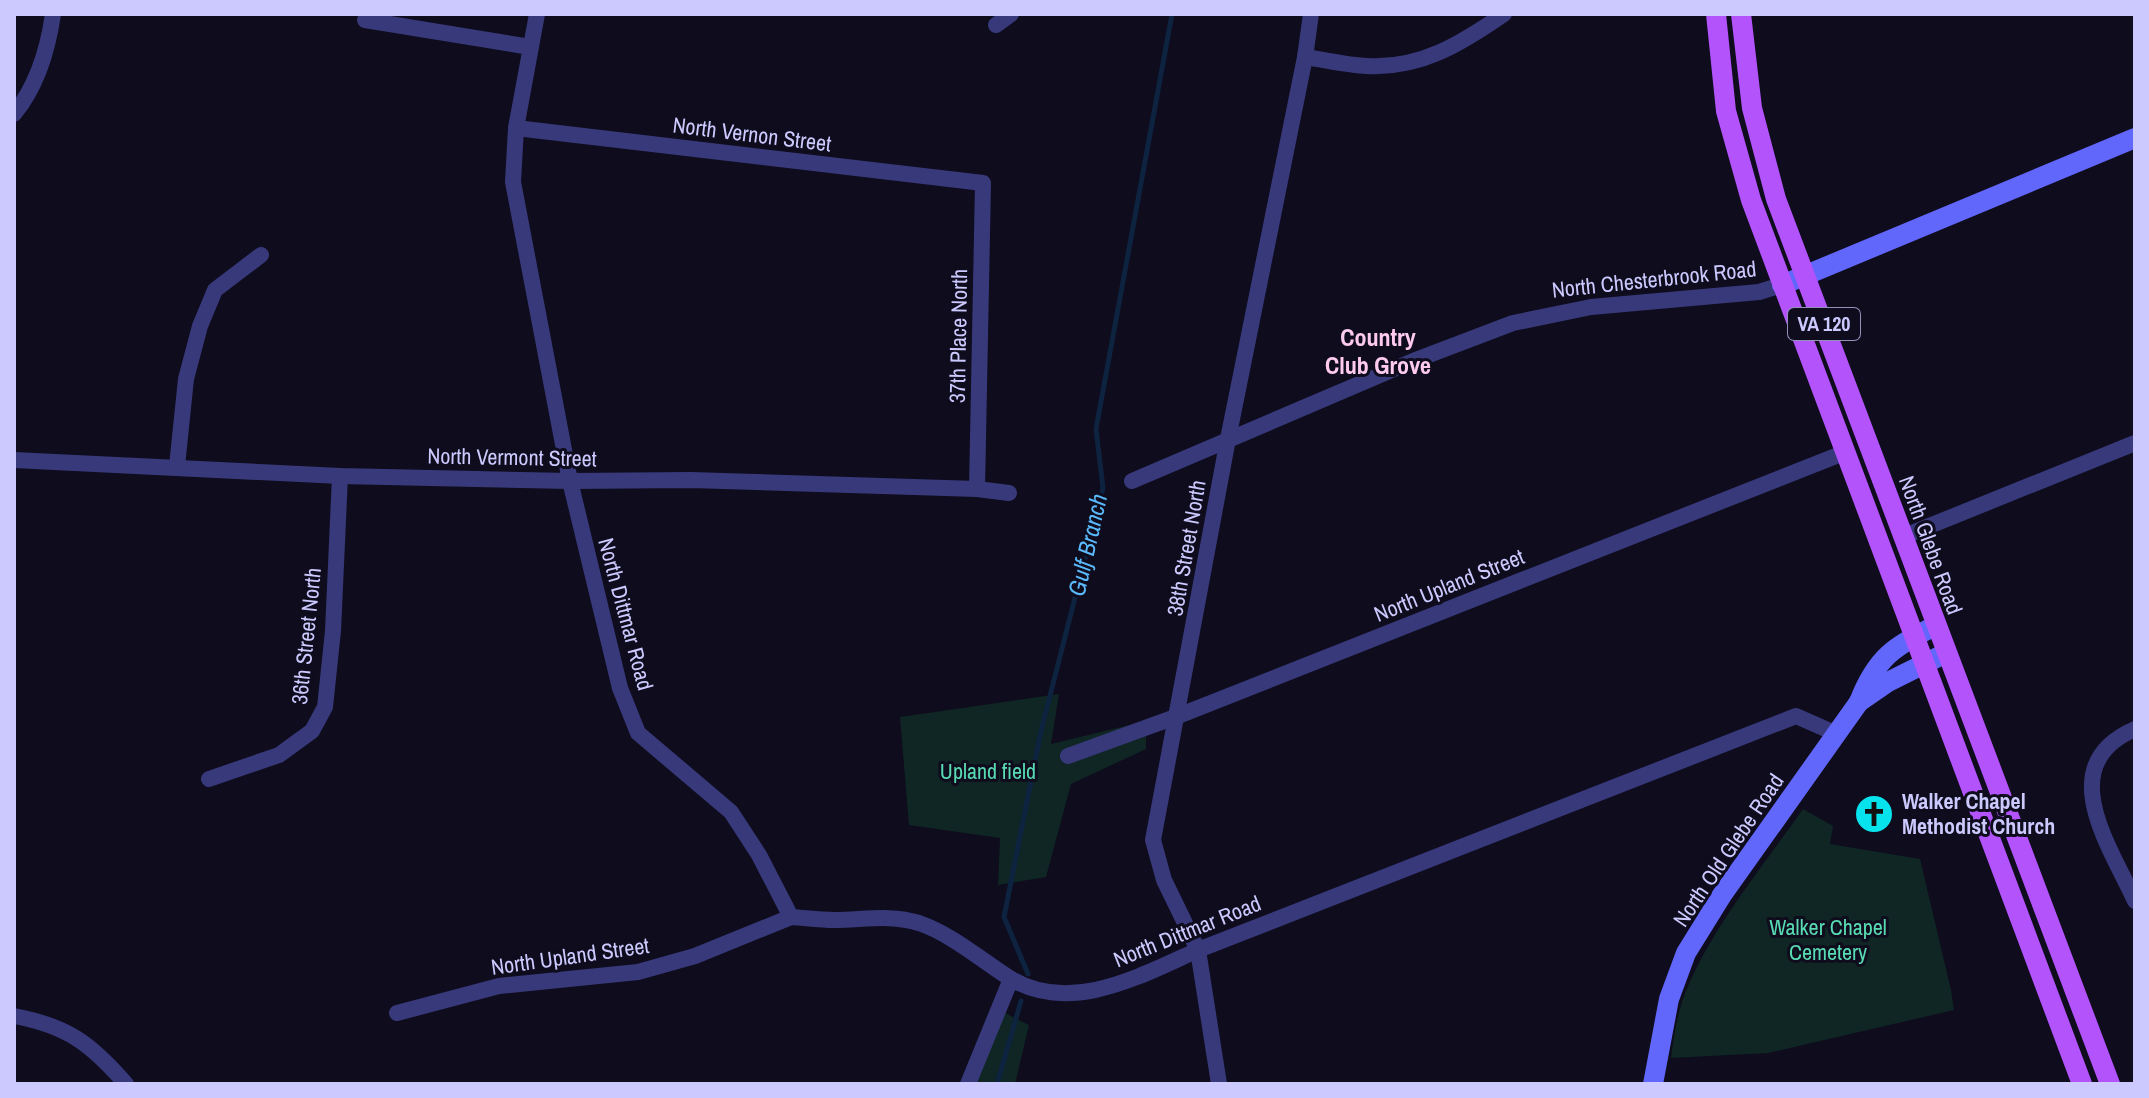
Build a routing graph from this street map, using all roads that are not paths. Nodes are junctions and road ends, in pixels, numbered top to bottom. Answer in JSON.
{"nodes":[{"id":1,"x":53,"y":14,"type":"edge"},
{"id":2,"x":537,"y":14,"type":"edge"},
{"id":3,"x":1011,"y":14,"type":"edge"},
{"id":4,"x":1311,"y":14,"type":"edge"},
{"id":5,"x":1504,"y":14,"type":"edge"},
{"id":6,"x":1716,"y":14,"type":"edge"},
{"id":7,"x":1741,"y":14,"type":"edge"},
{"id":8,"x":365,"y":20,"type":"dead end"},
{"id":9,"x":996,"y":25,"type":"dead end"},
{"id":10,"x":530,"y":47,"type":"junction"},
{"id":11,"x":1305,"y":57,"type":"junction"},
{"id":12,"x":14,"y":114,"type":"edge"},
{"id":13,"x":516,"y":128,"type":"junction"},
{"id":14,"x":2135,"y":138,"type":"edge"},
{"id":15,"x":983,"y":183,"type":"joint"},
{"id":16,"x":261,"y":255,"type":"dead end"},
{"id":17,"x":1805,"y":275,"type":"junction"},
{"id":18,"x":1782,"y":285,"type":"junction"},
{"id":19,"x":1228,"y":439,"type":"junction"},
{"id":20,"x":2135,"y":443,"type":"edge"},
{"id":21,"x":1846,"y":452,"type":"junction"},
{"id":22,"x":14,"y":460,"type":"edge"},
{"id":23,"x":177,"y":466,"type":"junction"},
{"id":24,"x":340,"y":476,"type":"junction"},
{"id":25,"x":570,"y":481,"type":"junction"},
{"id":26,"x":1132,"y":481,"type":"dead end"},
{"id":27,"x":977,"y":489,"type":"junction"},
{"id":28,"x":1009,"y":493,"type":"dead end"},
{"id":29,"x":1902,"y":537,"type":"junction"},
{"id":30,"x":1935,"y":626,"type":"junction"},
{"id":31,"x":1914,"y":636,"type":"junction"},
{"id":32,"x":1946,"y":653,"type":"junction"},
{"id":33,"x":1925,"y":664,"type":"junction"},
{"id":34,"x":1859,"y":702,"type":"junction"},
{"id":35,"x":1178,"y":716,"type":"junction"},
{"id":36,"x":2135,"y":729,"type":"edge"},
{"id":37,"x":1837,"y":734,"type":"junction"},
{"id":38,"x":1068,"y":756,"type":"dead end"},
{"id":39,"x":209,"y":779,"type":"dead end"},
{"id":40,"x":2135,"y":901,"type":"edge"},
{"id":41,"x":791,"y":917,"type":"junction"},
{"id":42,"x":1198,"y":950,"type":"junction"},
{"id":43,"x":1011,"y":979,"type":"junction"},
{"id":44,"x":397,"y":1013,"type":"dead end"},
{"id":45,"x":14,"y":1016,"type":"edge"},
{"id":46,"x":126,"y":1084,"type":"edge"},
{"id":47,"x":968,"y":1084,"type":"edge"},
{"id":48,"x":1219,"y":1084,"type":"edge"},
{"id":49,"x":1653,"y":1084,"type":"edge"},
{"id":50,"x":2082,"y":1084,"type":"edge"},
{"id":51,"x":2110,"y":1084,"type":"edge"}],
"edges":[{"from":1,"to":12,"type":"street"},
{"from":2,"to":10,"type":"street","name":"North Dittmar Road"},
{"from":3,"to":9,"type":"street"},
{"from":4,"to":11,"type":"street","name":"38th Street North"},
{"from":5,"to":11,"type":"street"},
{"from":6,"to":18,"type":"main road","number":"VA 120"},
{"from":7,"to":17,"type":"main road","name":"North Glebe Road","number":"VA 120"},
{"from":8,"to":10,"type":"street"},
{"from":10,"to":13,"type":"street","name":"North Dittmar Road"},
{"from":11,"to":19,"type":"street","name":"38th Street North"},
{"from":13,"to":15,"type":"street","name":"North Vernon Street"},
{"from":13,"to":25,"type":"street","name":"North Dittmar Road"},
{"from":14,"to":17,"type":"street","name":"North Chesterbrook Road"},
{"from":15,"to":27,"type":"street","name":"37th Place North"},
{"from":16,"to":23,"type":"street"},
{"from":17,"to":18,"type":"street","name":"North Chesterbrook Road"},
{"from":17,"to":29,"type":"main road","name":"North Glebe Road","number":"VA 120"},
{"from":18,"to":19,"type":"street","name":"North Chesterbrook Road"},
{"from":18,"to":21,"type":"main road","number":"VA 120"},
{"from":19,"to":26,"type":"street","name":"North Chesterbrook Road"},
{"from":19,"to":35,"type":"street","name":"38th Street North"},
{"from":20,"to":29,"type":"street"},
{"from":21,"to":31,"type":"main road","number":"VA 120"},
{"from":21,"to":35,"type":"street","name":"North Upland Street"},
{"from":22,"to":23,"type":"street","name":"North Vermont Street"},
{"from":23,"to":24,"type":"street","name":"North Vermont Street"},
{"from":24,"to":25,"type":"street","name":"North Vermont Street"},
{"from":24,"to":39,"type":"street","name":"36th Street North"},
{"from":25,"to":27,"type":"street","name":"North Vermont Street"},
{"from":25,"to":41,"type":"street","name":"North Dittmar Road"},
{"from":27,"to":28,"type":"street","name":"North Vermont Street"},
{"from":29,"to":30,"type":"main road","name":"North Glebe Road","number":"VA 120"},
{"from":30,"to":31,"type":"street","name":"North Old Glebe Road"},
{"from":30,"to":32,"type":"main road","name":"North Glebe Road","number":"VA 120"},
{"from":31,"to":33,"type":"main road","number":"VA 120"},
{"from":31,"to":34,"type":"street","name":"North Old Glebe Road"},
{"from":32,"to":33,"type":"street","name":"North Old Glebe Road"},
{"from":32,"to":51,"type":"main road","name":"North Glebe Road","number":"VA 120"},
{"from":33,"to":34,"type":"street","name":"North Old Glebe Road"},
{"from":33,"to":50,"type":"main road","number":"VA 120"},
{"from":34,"to":37,"type":"street","name":"North Old Glebe Road"},
{"from":35,"to":38,"type":"street","name":"North Upland Street"},
{"from":35,"to":42,"type":"street","name":"38th Street North"},
{"from":36,"to":40,"type":"street"},
{"from":37,"to":42,"type":"street","name":"North Dittmar Road"},
{"from":37,"to":49,"type":"street","name":"North Old Glebe Road"},
{"from":41,"to":43,"type":"street","name":"North Dittmar Road"},
{"from":41,"to":44,"type":"street","name":"North Upland Street"},
{"from":42,"to":43,"type":"street","name":"North Dittmar Road"},
{"from":42,"to":48,"type":"street","name":"38th Street North"},
{"from":43,"to":47,"type":"street"},
{"from":45,"to":46,"type":"street"}]}
